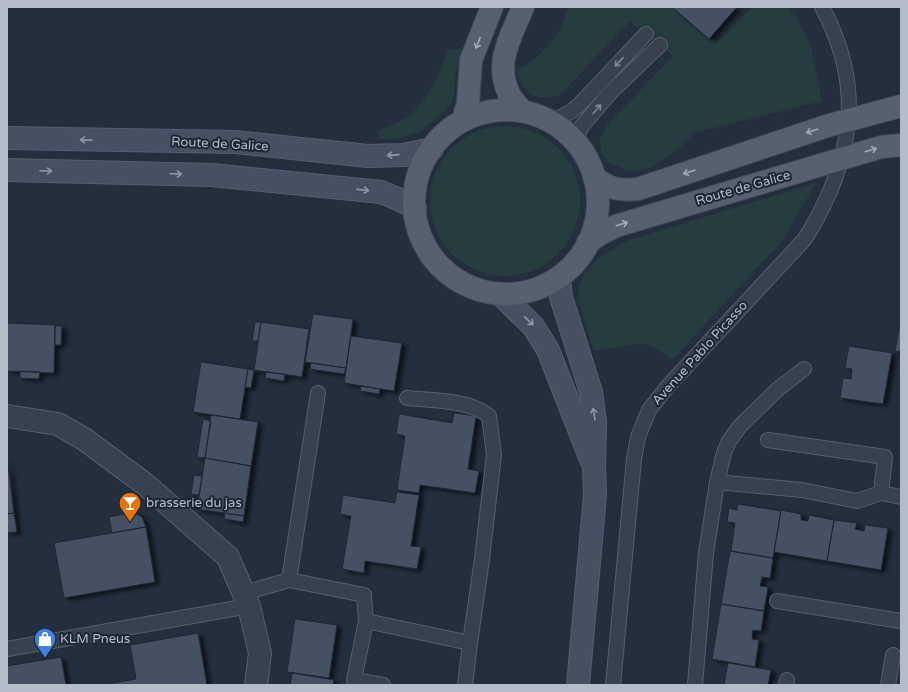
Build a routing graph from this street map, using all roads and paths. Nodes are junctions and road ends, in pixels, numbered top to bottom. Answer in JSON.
{"nodes":[{"id":1,"x":492,"y":7,"type":"edge"},
{"id":2,"x":523,"y":7,"type":"edge"},
{"id":3,"x":822,"y":7,"type":"edge"},
{"id":4,"x":646,"y":34,"type":"dead end"},
{"id":5,"x":660,"y":45,"type":"dead end"},
{"id":6,"x":901,"y":106,"type":"edge"},
{"id":7,"x":522,"y":111,"type":"junction"},
{"id":8,"x":849,"y":119,"type":"junction"},
{"id":9,"x":463,"y":120,"type":"junction"},
{"id":10,"x":552,"y":122,"type":"junction"},
{"id":11,"x":7,"y":138,"type":"edge"},
{"id":12,"x":576,"y":141,"type":"junction"},
{"id":13,"x":901,"y":145,"type":"edge"},
{"id":14,"x":432,"y":149,"type":"junction"},
{"id":15,"x":841,"y":159,"type":"junction"},
{"id":16,"x":7,"y":170,"type":"edge"},
{"id":17,"x":594,"y":177,"type":"junction"},
{"id":18,"x":415,"y":208,"type":"junction"},
{"id":19,"x":588,"y":242,"type":"junction"},
{"id":20,"x":559,"y":278,"type":"junction"},
{"id":21,"x":500,"y":294,"type":"junction"},
{"id":22,"x":804,"y":369,"type":"dead end"},
{"id":23,"x":318,"y":393,"type":"dead end"},
{"id":24,"x":407,"y":398,"type":"dead end"},
{"id":25,"x":7,"y":416,"type":"edge"},
{"id":26,"x":768,"y":440,"type":"dead end"},
{"id":27,"x":594,"y":466,"type":"junction"},
{"id":28,"x":716,"y":482,"type":"junction"},
{"id":29,"x":881,"y":493,"type":"junction"},
{"id":30,"x":901,"y":497,"type":"edge"},
{"id":31,"x":289,"y":580,"type":"junction"},
{"id":32,"x":247,"y":600,"type":"junction"},
{"id":33,"x":777,"y":602,"type":"dead end"},
{"id":34,"x":366,"y":621,"type":"junction"},
{"id":35,"x":901,"y":621,"type":"edge"},
{"id":36,"x":470,"y":643,"type":"junction"},
{"id":37,"x":7,"y":649,"type":"edge"},
{"id":38,"x":893,"y":655,"type":"dead end"},
{"id":39,"x":256,"y":685,"type":"edge"},
{"id":40,"x":383,"y":685,"type":"edge"},
{"id":41,"x":465,"y":685,"type":"edge"},
{"id":42,"x":578,"y":685,"type":"edge"},
{"id":43,"x":613,"y":685,"type":"edge"},
{"id":44,"x":695,"y":685,"type":"edge"},
{"id":45,"x":888,"y":685,"type":"edge"}],
"edges":[{"from":1,"to":9,"type":"main road","one_way":true},
{"from":2,"to":7,"type":"main road"},
{"from":3,"to":8,"type":"lane","name":"Avenue Pablo Picasso"},
{"from":4,"to":10,"type":"lane","one_way":true},
{"from":12,"to":5,"type":"lane","one_way":true},
{"from":6,"to":8,"type":"main road"},
{"from":7,"to":9,"type":"main road"},
{"from":7,"to":10,"type":"main road"},
{"from":8,"to":15,"type":"lane","name":"Avenue Pablo Picasso"},
{"from":8,"to":17,"type":"main road","one_way":true},
{"from":9,"to":14,"type":"main road"},
{"from":10,"to":12,"type":"main road"},
{"from":14,"to":11,"type":"main road","name":"Route de Galice","one_way":true},
{"from":12,"to":17,"type":"main road"},
{"from":15,"to":13,"type":"main road","name":"Route de Galice","one_way":true},
{"from":14,"to":18,"type":"main road"},
{"from":19,"to":15,"type":"main road","name":"Route de Galice","one_way":true},
{"from":15,"to":43,"type":"lane","name":"Avenue Pablo Picasso"},
{"from":16,"to":18,"type":"main road","one_way":true},
{"from":17,"to":19,"type":"main road"},
{"from":18,"to":21,"type":"main road"},
{"from":19,"to":20,"type":"main road"},
{"from":20,"to":21,"type":"main road"},
{"from":27,"to":20,"type":"main road","one_way":true},
{"from":21,"to":27,"type":"main road","one_way":true},
{"from":22,"to":28,"type":"lane"},
{"from":23,"to":31,"type":"lane"},
{"from":24,"to":36,"type":"lane"},
{"from":25,"to":32,"type":"street"},
{"from":26,"to":29,"type":"lane"},
{"from":27,"to":42,"type":"main road"},
{"from":28,"to":29,"type":"lane"},
{"from":28,"to":44,"type":"lane"},
{"from":29,"to":30,"type":"lane"},
{"from":31,"to":32,"type":"lane"},
{"from":31,"to":34,"type":"lane"},
{"from":32,"to":37,"type":"lane"},
{"from":32,"to":39,"type":"street"},
{"from":33,"to":35,"type":"lane"},
{"from":34,"to":36,"type":"lane"},
{"from":34,"to":40,"type":"lane"},
{"from":36,"to":41,"type":"lane"},
{"from":38,"to":45,"type":"lane"}]}
